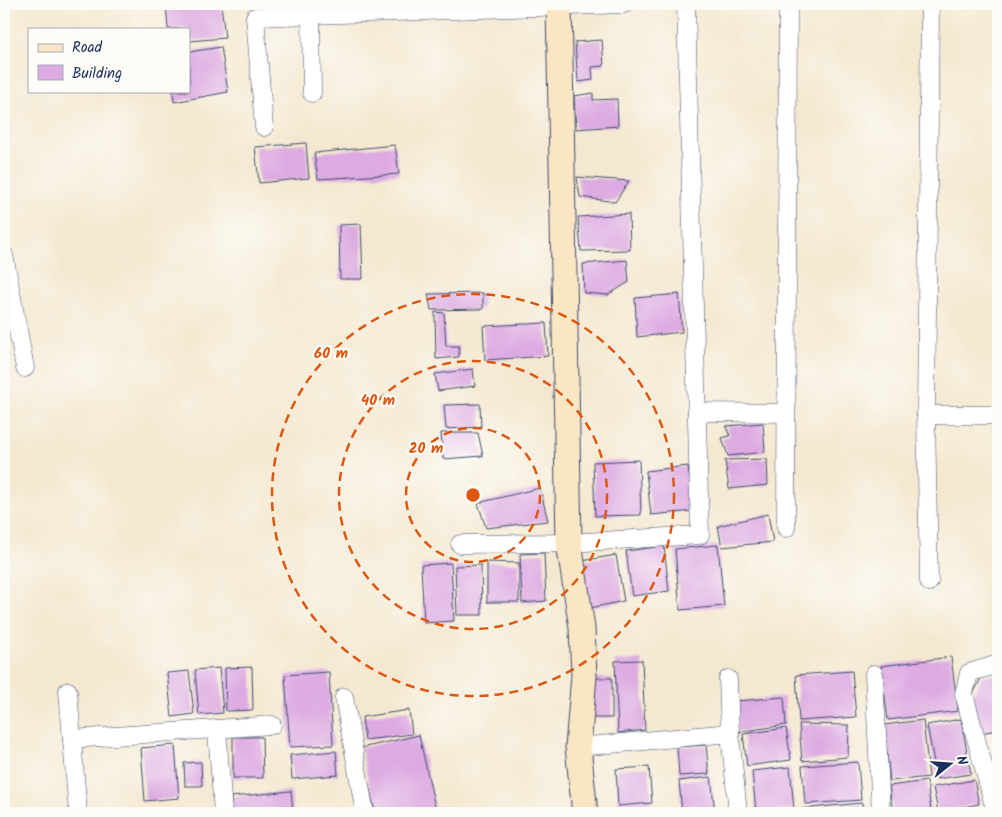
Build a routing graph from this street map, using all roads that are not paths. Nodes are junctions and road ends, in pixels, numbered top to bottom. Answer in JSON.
{"nodes":[{"id":1,"x":624,"y":4,"type":"edge"},
{"id":2,"x":686,"y":4,"type":"edge"},
{"id":3,"x":788,"y":4,"type":"edge"},
{"id":4,"x":930,"y":4,"type":"edge"},
{"id":5,"x":560,"y":5,"type":"edge"},
{"id":6,"x":254,"y":10,"type":"edge"},
{"id":7,"x":311,"y":15,"type":"junction"},
{"id":8,"x":312,"y":93,"type":"dead end"},
{"id":9,"x":264,"y":127,"type":"dead end"},
{"id":10,"x":4,"y":254,"type":"edge"},
{"id":11,"x":25,"y":368,"type":"dead end"},
{"id":12,"x":697,"y":412,"type":"junction"},
{"id":13,"x":786,"y":413,"type":"junction"},
{"id":14,"x":926,"y":415,"type":"junction"},
{"id":15,"x":998,"y":416,"type":"edge"},
{"id":16,"x":786,"y":528,"type":"dead end"},
{"id":17,"x":569,"y":543,"type":"junction"},
{"id":18,"x":460,"y":544,"type":"dead end"},
{"id":19,"x":929,"y":582,"type":"dead end"},
{"id":20,"x":998,"y":664,"type":"edge"},
{"id":21,"x":874,"y":674,"type":"dead end"},
{"id":22,"x":728,"y":679,"type":"dead end"},
{"id":23,"x":68,"y":691,"type":"dead end"},
{"id":24,"x":344,"y":696,"type":"dead end"},
{"id":25,"x":272,"y":725,"type":"dead end"},
{"id":26,"x":217,"y":730,"type":"junction"},
{"id":27,"x":730,"y":733,"type":"junction"},
{"id":28,"x":72,"y":739,"type":"junction"},
{"id":29,"x":578,"y":747,"type":"junction"},
{"id":30,"x":78,"y":813,"type":"edge"},
{"id":31,"x":223,"y":813,"type":"edge"},
{"id":32,"x":365,"y":813,"type":"edge"},
{"id":33,"x":585,"y":813,"type":"edge"},
{"id":34,"x":738,"y":813,"type":"edge"},
{"id":35,"x":881,"y":813,"type":"edge"},
{"id":36,"x":996,"y":813,"type":"edge"}],
"edges":[{"from":1,"to":5,"type":"street"},
{"from":2,"to":12,"type":"street"},
{"from":3,"to":13,"type":"street"},
{"from":4,"to":14,"type":"street"},
{"from":5,"to":7,"type":"street"},
{"from":5,"to":17,"type":"street"},
{"from":6,"to":7,"type":"street"},
{"from":6,"to":9,"type":"street"},
{"from":7,"to":8,"type":"street"},
{"from":10,"to":11,"type":"street"},
{"from":12,"to":13,"type":"street"},
{"from":12,"to":17,"type":"street"},
{"from":13,"to":16,"type":"street"},
{"from":14,"to":15,"type":"street"},
{"from":14,"to":19,"type":"street"},
{"from":17,"to":18,"type":"street"},
{"from":17,"to":29,"type":"street"},
{"from":20,"to":36,"type":"street"},
{"from":21,"to":35,"type":"street"},
{"from":22,"to":27,"type":"street"},
{"from":23,"to":28,"type":"street"},
{"from":24,"to":32,"type":"street"},
{"from":25,"to":26,"type":"street"},
{"from":26,"to":28,"type":"street"},
{"from":26,"to":31,"type":"street"},
{"from":27,"to":29,"type":"street"},
{"from":27,"to":34,"type":"street"},
{"from":28,"to":30,"type":"street"},
{"from":29,"to":33,"type":"street"}]}
